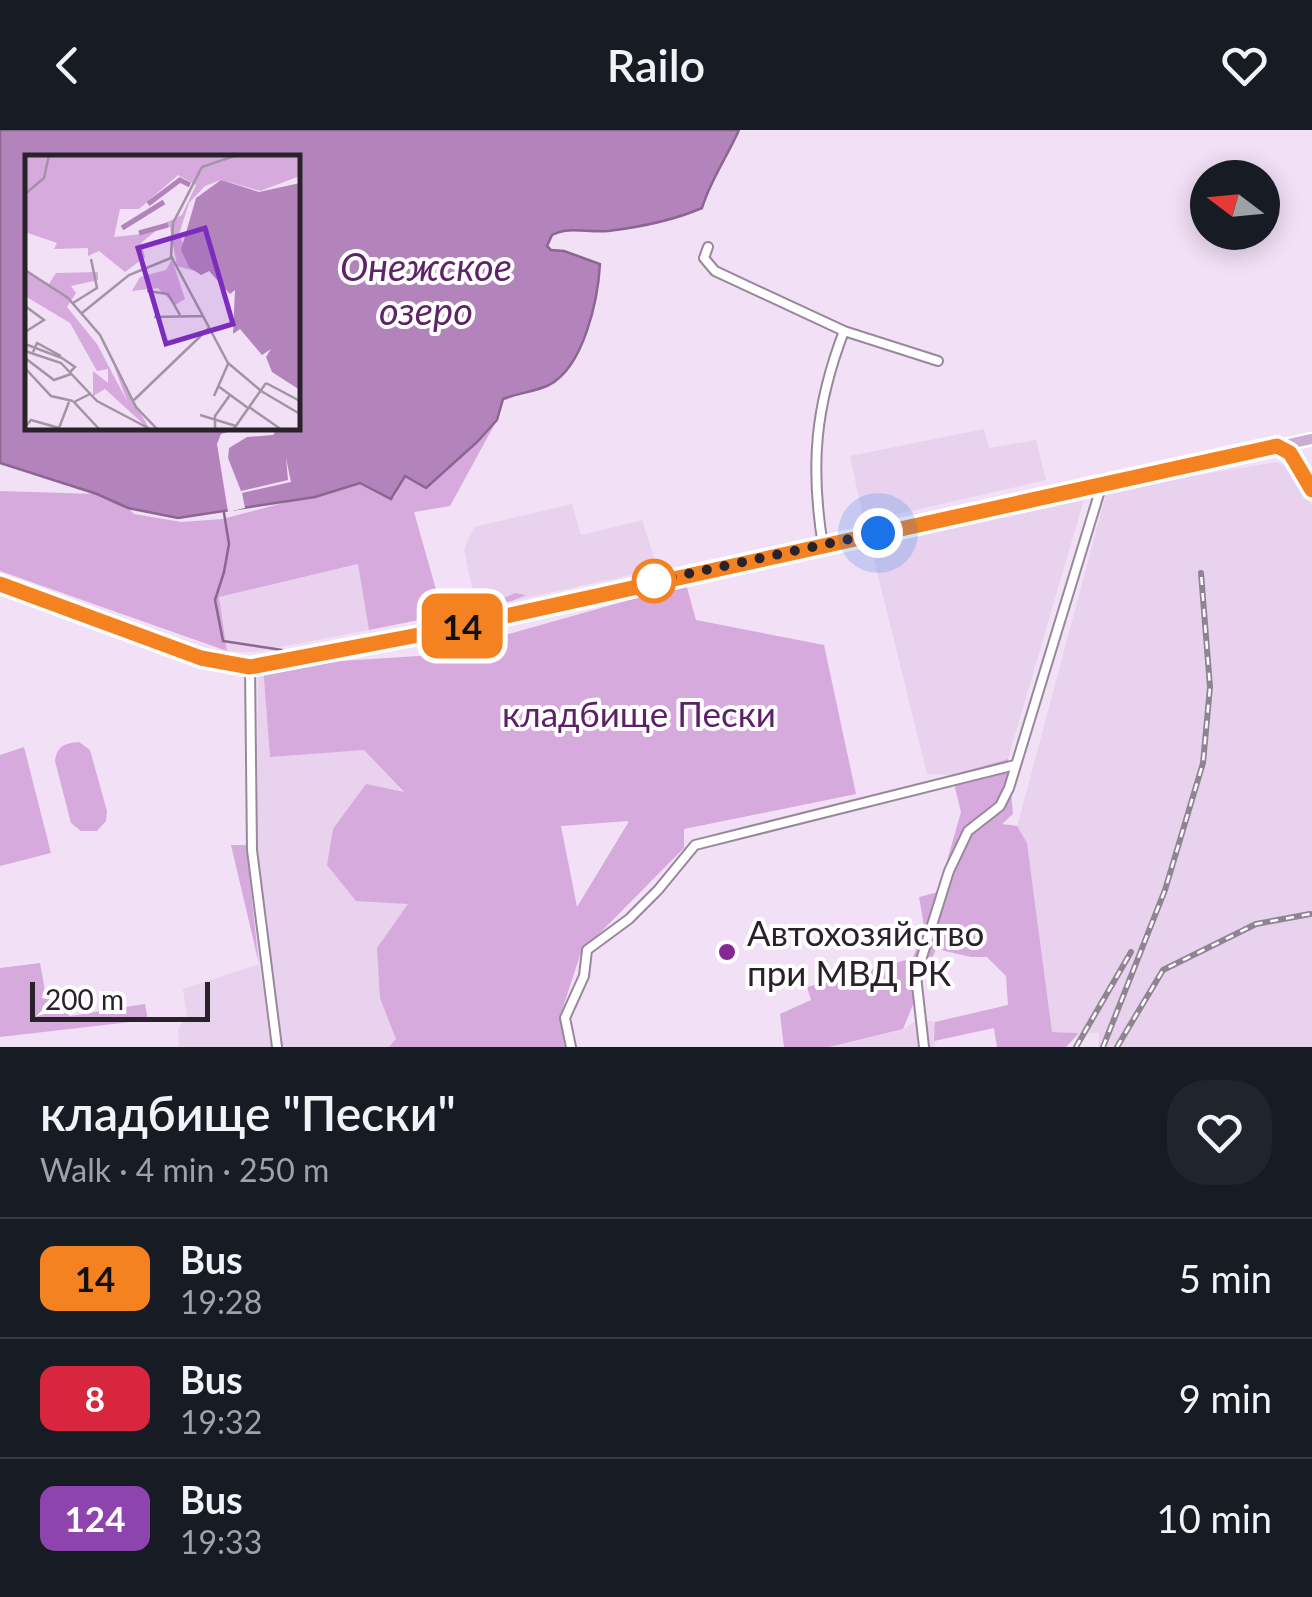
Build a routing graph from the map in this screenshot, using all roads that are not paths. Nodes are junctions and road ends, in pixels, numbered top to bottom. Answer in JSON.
{"nodes":[{"id":1,"x":708,"y":247,"type":"dead end"},
{"id":2,"x":844,"y":331,"type":"junction"},
{"id":3,"x":938,"y":362,"type":"dead end"},
{"id":4,"x":1309,"y":440,"type":"edge"},
{"id":5,"x":1277,"y":446,"type":"junction"},
{"id":6,"x":1295,"y":461,"type":"junction"},
{"id":7,"x":1102,"y":484,"type":"junction"},
{"id":8,"x":1312,"y":490,"type":"edge"},
{"id":9,"x":824,"y":546,"type":"junction"},
{"id":10,"x":0,"y":584,"type":"edge"},
{"id":11,"x":250,"y":667,"type":"junction"},
{"id":12,"x":1015,"y":764,"type":"junction"},
{"id":13,"x":276,"y":1047,"type":"edge"},
{"id":14,"x":570,"y":1047,"type":"edge"},
{"id":15,"x":924,"y":1047,"type":"edge"}],
"edges":[{"from":1,"to":2,"type":"street"},
{"from":2,"to":3,"type":"street"},
{"from":2,"to":9,"type":"street"},
{"from":4,"to":5,"type":"main road"},
{"from":4,"to":6,"type":"main road"},
{"from":5,"to":6,"type":"main road"},
{"from":5,"to":7,"type":"main road"},
{"from":6,"to":8,"type":"main road"},
{"from":7,"to":9,"type":"main road"},
{"from":7,"to":12,"type":"street"},
{"from":9,"to":11,"type":"main road"},
{"from":10,"to":11,"type":"main road"},
{"from":11,"to":13,"type":"street"},
{"from":12,"to":14,"type":"street"},
{"from":12,"to":15,"type":"street"}]}
